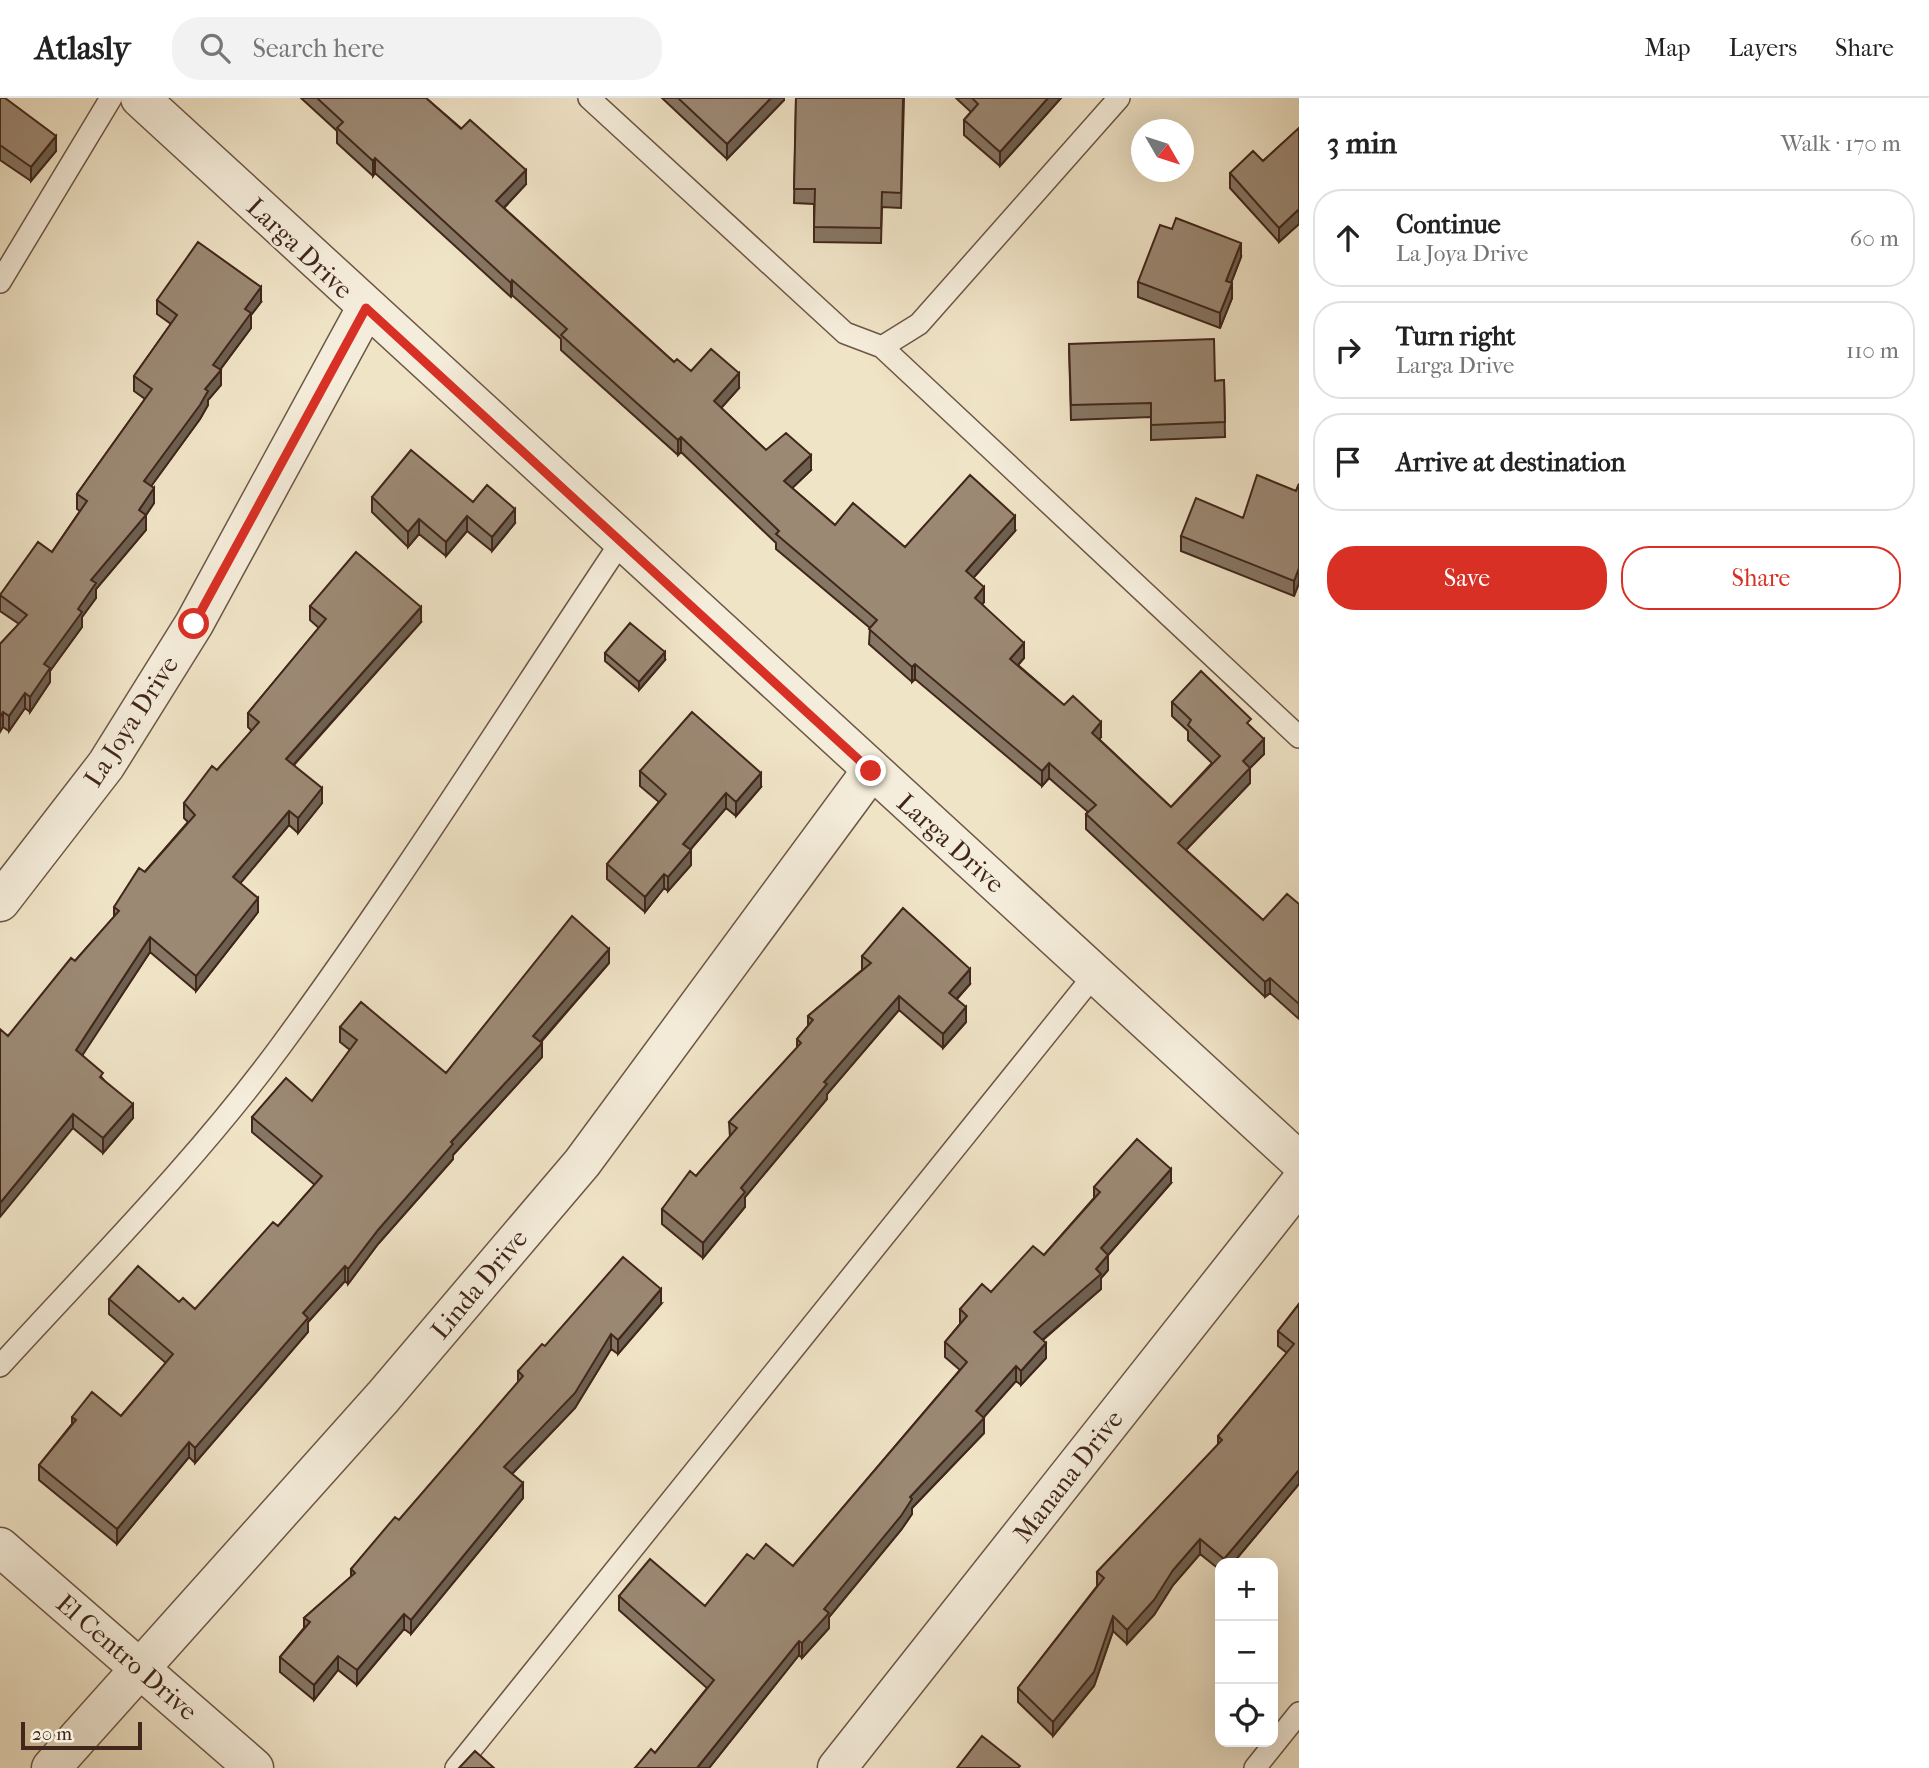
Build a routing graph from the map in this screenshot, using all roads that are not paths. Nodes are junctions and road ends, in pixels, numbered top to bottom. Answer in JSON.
{"nodes":[{"id":1,"x":111,"y":98,"type":"edge"},
{"id":2,"x":140,"y":98,"type":"edge"},
{"id":3,"x":589,"y":98,"type":"edge"},
{"id":4,"x":1119,"y":98,"type":"edge"},
{"id":5,"x":0,"y":282,"type":"edge"},
{"id":6,"x":366,"y":308,"type":"junction"},
{"id":7,"x":882,"y":347,"type":"junction"},
{"id":8,"x":621,"y":542,"type":"junction"},
{"id":9,"x":1299,"y":737,"type":"edge"},
{"id":10,"x":871,"y":771,"type":"junction"},
{"id":11,"x":0,"y":902,"type":"edge"},
{"id":12,"x":1095,"y":974,"type":"junction"},
{"id":13,"x":1299,"y":1161,"type":"edge"},
{"id":14,"x":1299,"y":1184,"type":"edge"},
{"id":15,"x":0,"y":1366,"type":"edge"},
{"id":16,"x":0,"y":1547,"type":"edge"},
{"id":17,"x":139,"y":1668,"type":"junction"},
{"id":18,"x":1299,"y":1713,"type":"edge"},
{"id":19,"x":51,"y":1768,"type":"edge"},
{"id":20,"x":254,"y":1768,"type":"edge"},
{"id":21,"x":456,"y":1768,"type":"edge"},
{"id":22,"x":837,"y":1768,"type":"edge"},
{"id":23,"x":1255,"y":1768,"type":"edge"}],
"edges":[{"from":1,"to":5,"type":"lane"},
{"from":2,"to":6,"type":"street","name":"Larga Drive"},
{"from":3,"to":7,"type":"lane"},
{"from":4,"to":7,"type":"lane"},
{"from":6,"to":8,"type":"street","name":"Larga Drive"},
{"from":6,"to":11,"type":"street","name":"La Joya Drive"},
{"from":7,"to":9,"type":"lane"},
{"from":8,"to":10,"type":"street","name":"Larga Drive"},
{"from":8,"to":15,"type":"lane"},
{"from":10,"to":12,"type":"street","name":"Larga Drive"},
{"from":10,"to":17,"type":"street","name":"Linda Drive"},
{"from":12,"to":13,"type":"street","name":"Larga Drive"},
{"from":12,"to":21,"type":"lane"},
{"from":14,"to":22,"type":"street","name":"Manana Drive"},
{"from":16,"to":17,"type":"street","name":"El Centro Drive"},
{"from":17,"to":19,"type":"street","name":"Linda Drive"},
{"from":17,"to":20,"type":"street","name":"El Centro Drive"},
{"from":18,"to":23,"type":"lane"}]}
